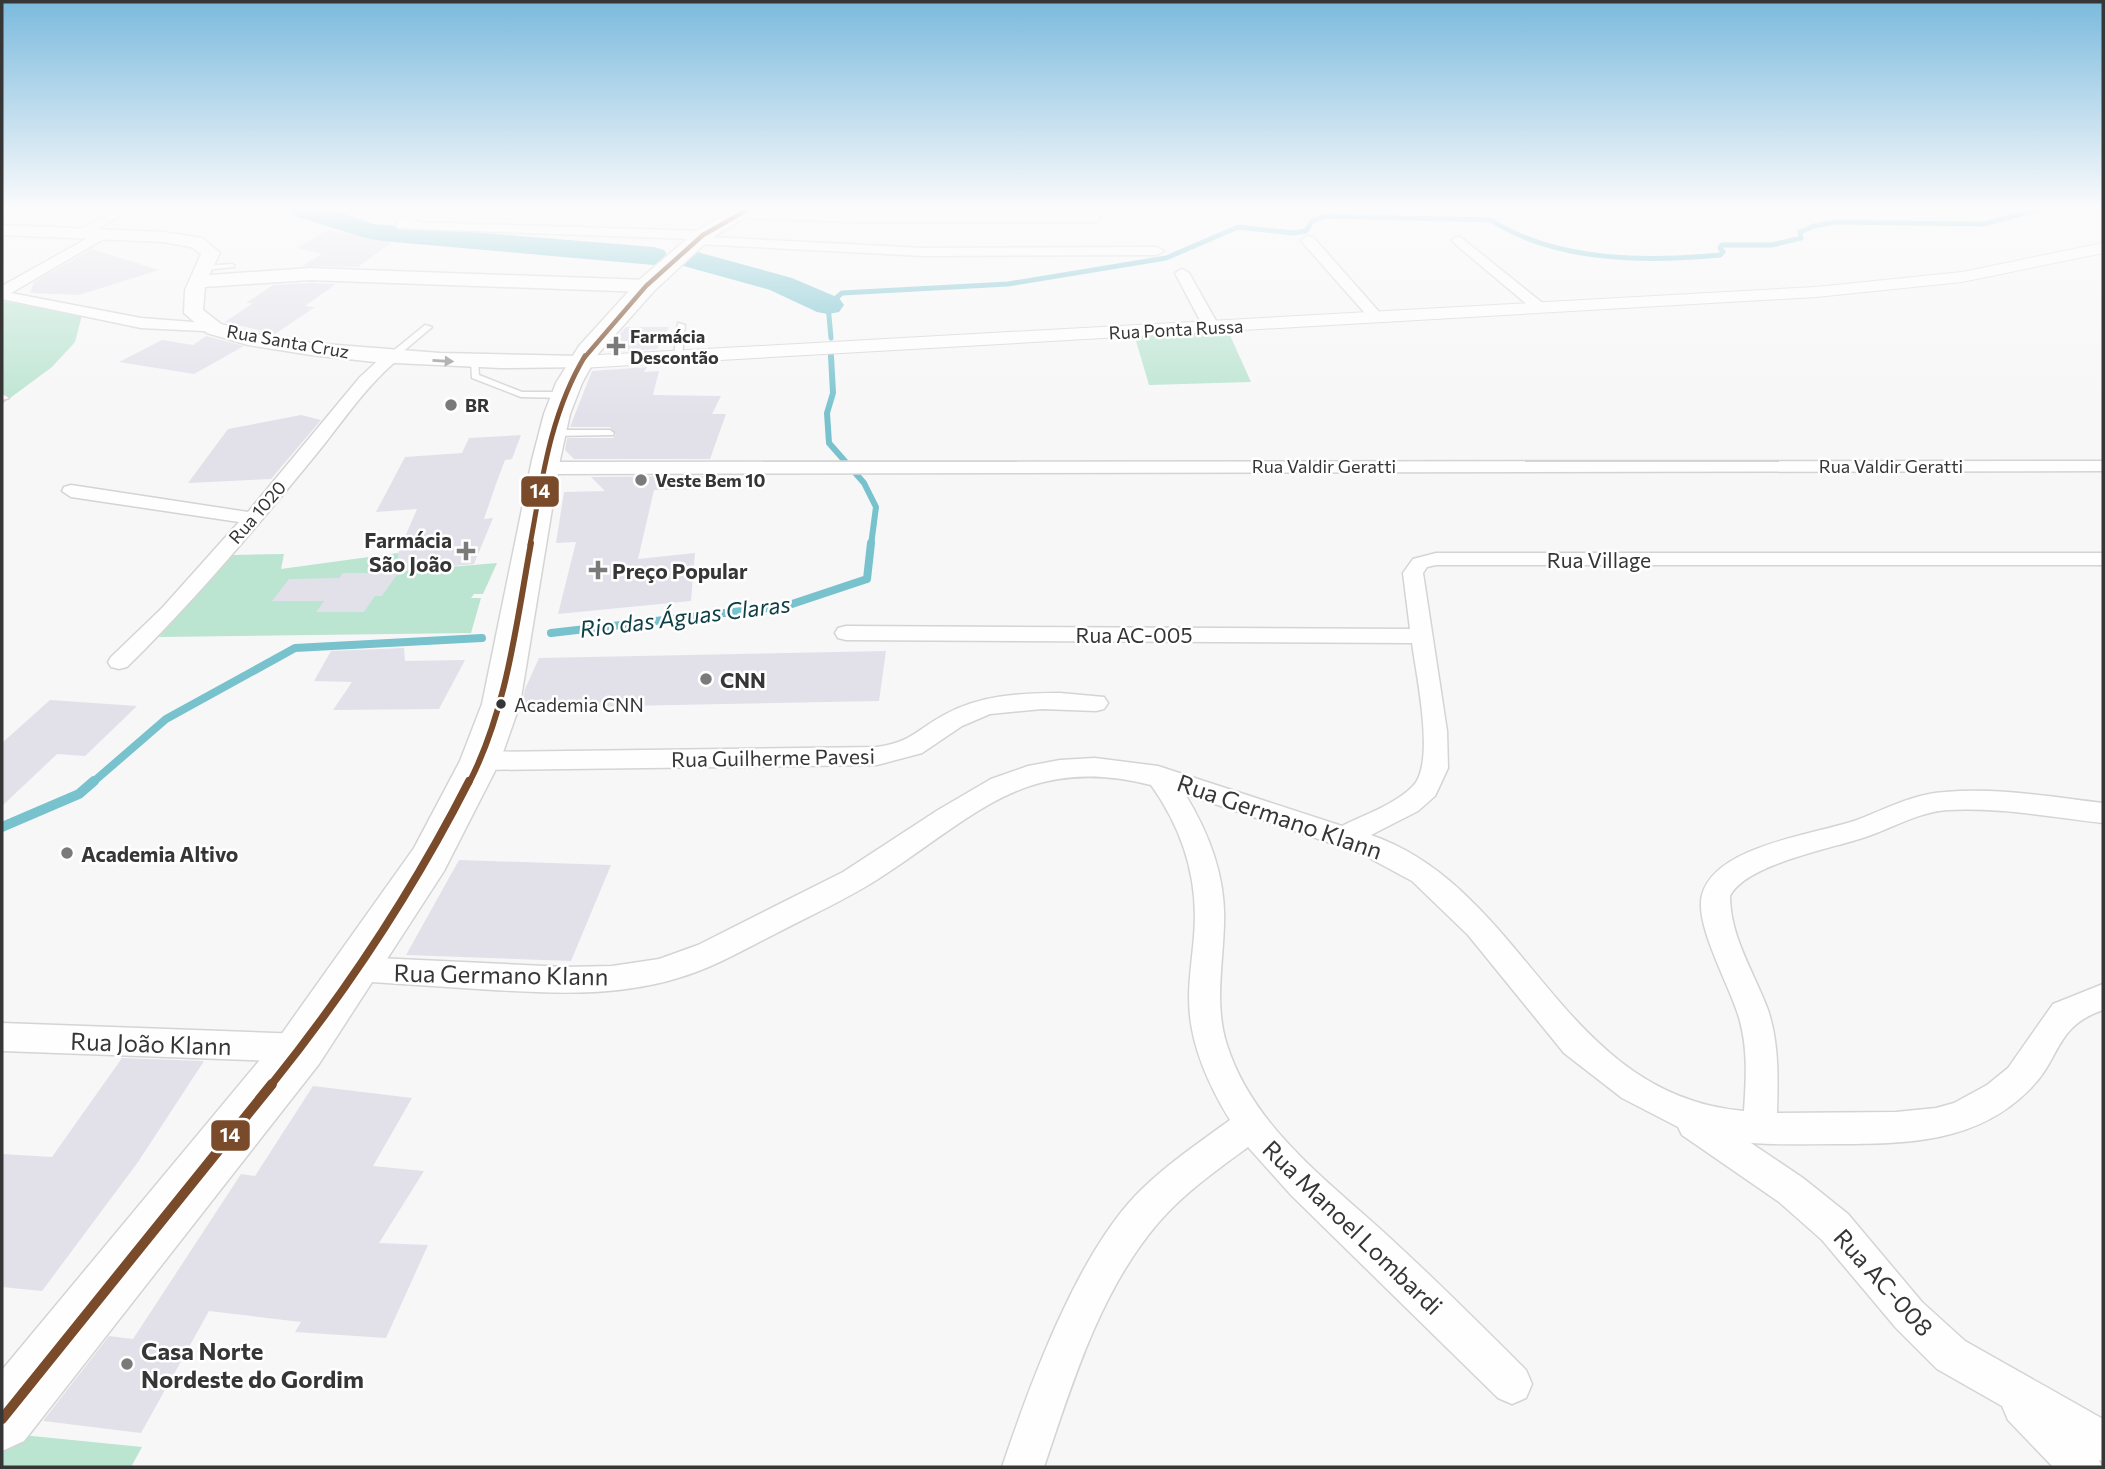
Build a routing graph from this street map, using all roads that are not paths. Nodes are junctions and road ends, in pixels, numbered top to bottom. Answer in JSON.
{"nodes":[{"id":1,"x":25,"y":279,"type":"edge"},
{"id":2,"x":200,"y":279,"type":"edge"},
{"id":3,"x":442,"y":279,"type":"edge"},
{"id":4,"x":654,"y":279,"type":"edge"},
{"id":5,"x":1185,"y":279,"type":"edge"},
{"id":6,"x":1342,"y":279,"type":"edge"},
{"id":7,"x":1505,"y":279,"type":"edge"},
{"id":8,"x":1947,"y":279,"type":"edge"},
{"id":9,"x":646,"y":286,"type":"junction"},
{"id":10,"x":4,"y":291,"type":"edge"},
{"id":11,"x":1540,"y":308,"type":"junction"},
{"id":12,"x":1376,"y":317,"type":"junction"},
{"id":13,"x":681,"y":326,"type":"dead end"},
{"id":14,"x":428,"y":327,"type":"dead end"},
{"id":15,"x":1212,"y":327,"type":"junction"},
{"id":16,"x":219,"y":329,"type":"junction"},
{"id":17,"x":678,"y":356,"type":"junction"},
{"id":18,"x":390,"y":358,"type":"junction"},
{"id":19,"x":474,"y":362,"type":"junction"},
{"id":20,"x":560,"y":414,"type":"junction"},
{"id":21,"x":610,"y":433,"type":"dead end"},
{"id":22,"x":2103,"y":466,"type":"edge"},
{"id":23,"x":71,"y":491,"type":"dead end"},
{"id":24,"x":252,"y":518,"type":"junction"},
{"id":25,"x":2103,"y":559,"type":"edge"},
{"id":26,"x":846,"y":633,"type":"dead end"},
{"id":27,"x":1422,"y":636,"type":"junction"},
{"id":28,"x":119,"y":662,"type":"dead end"},
{"id":29,"x":1096,"y":703,"type":"dead end"},
{"id":30,"x":480,"y":761,"type":"junction"},
{"id":31,"x":1158,"y":775,"type":"junction"},
{"id":32,"x":2103,"y":813,"type":"edge"},
{"id":33,"x":1346,"y":836,"type":"junction"},
{"id":34,"x":356,"y":969,"type":"junction"},
{"id":35,"x":2103,"y":997,"type":"edge"},
{"id":36,"x":2,"y":1037,"type":"edge"},
{"id":37,"x":300,"y":1048,"type":"junction"},
{"id":38,"x":1673,"y":1111,"type":"junction"},
{"id":39,"x":1251,"y":1125,"type":"junction"},
{"id":40,"x":1760,"y":1128,"type":"junction"},
{"id":41,"x":1512,"y":1384,"type":"dead end"},
{"id":42,"x":2002,"y":1385,"type":"junction"},
{"id":43,"x":2,"y":1419,"type":"edge"},
{"id":44,"x":2103,"y":1441,"type":"edge"},
{"id":45,"x":1023,"y":1467,"type":"edge"},
{"id":46,"x":2081,"y":1467,"type":"edge"}],
"edges":[{"from":1,"to":10,"type":"street"},
{"from":2,"to":16,"type":"main road","name":"Rua Santa Cruz"},
{"from":3,"to":9,"type":"main road"},
{"from":4,"to":9,"type":"main road"},
{"from":5,"to":15,"type":"street"},
{"from":6,"to":12,"type":"street"},
{"from":7,"to":11,"type":"street"},
{"from":8,"to":11,"type":"street","name":"Rua Ponta Russa"},
{"from":9,"to":20,"type":"main road"},
{"from":10,"to":16,"type":"street"},
{"from":11,"to":12,"type":"street","name":"Rua Ponta Russa"},
{"from":12,"to":15,"type":"street","name":"Rua Ponta Russa"},
{"from":13,"to":17,"type":"lane"},
{"from":14,"to":18,"type":"lane"},
{"from":15,"to":17,"type":"street","name":"Rua Ponta Russa"},
{"from":16,"to":18,"type":"main road","name":"Rua Santa Cruz"},
{"from":17,"to":20,"type":"street","name":"Rua Ponta Russa"},
{"from":18,"to":19,"type":"main road","name":"Rua Santa Cruz","one_way":true},
{"from":18,"to":24,"type":"street","name":"Rua 1020"},
{"from":19,"to":20,"type":"main road","name":"Rua Santa Cruz"},
{"from":19,"to":20,"type":"lane"},
{"from":20,"to":21,"type":"lane"},
{"from":20,"to":22,"type":"street","name":"Rua Valdir Geratti"},
{"from":20,"to":30,"type":"main road"},
{"from":23,"to":24,"type":"street"},
{"from":24,"to":28,"type":"street","name":"Rua 1020"},
{"from":25,"to":27,"type":"street","name":"Rua Village"},
{"from":26,"to":27,"type":"street","name":"Rua AC-005"},
{"from":27,"to":33,"type":"street","name":"Rua Village"},
{"from":29,"to":30,"type":"street","name":"Rua Guilherme Pavesi"},
{"from":30,"to":34,"type":"main road"},
{"from":31,"to":33,"type":"street","name":"Rua Germano Klann"},
{"from":31,"to":34,"type":"street","name":"Rua Germano Klann"},
{"from":31,"to":39,"type":"street","name":"Rua Manoel Lombardi"},
{"from":32,"to":40,"type":"street"},
{"from":33,"to":38,"type":"street","name":"Rua Germano Klann"},
{"from":34,"to":37,"type":"main road"},
{"from":35,"to":40,"type":"street","name":"Rua Germano Klann"},
{"from":36,"to":37,"type":"street","name":"Rua João Klann"},
{"from":37,"to":43,"type":"main road"},
{"from":38,"to":40,"type":"street","name":"Rua Germano Klann"},
{"from":38,"to":42,"type":"street","name":"Rua AC-008"},
{"from":39,"to":41,"type":"street","name":"Rua Manoel Lombardi"},
{"from":39,"to":45,"type":"street"},
{"from":42,"to":44,"type":"street","name":"Rua AC-008"},
{"from":42,"to":46,"type":"street"}]}
